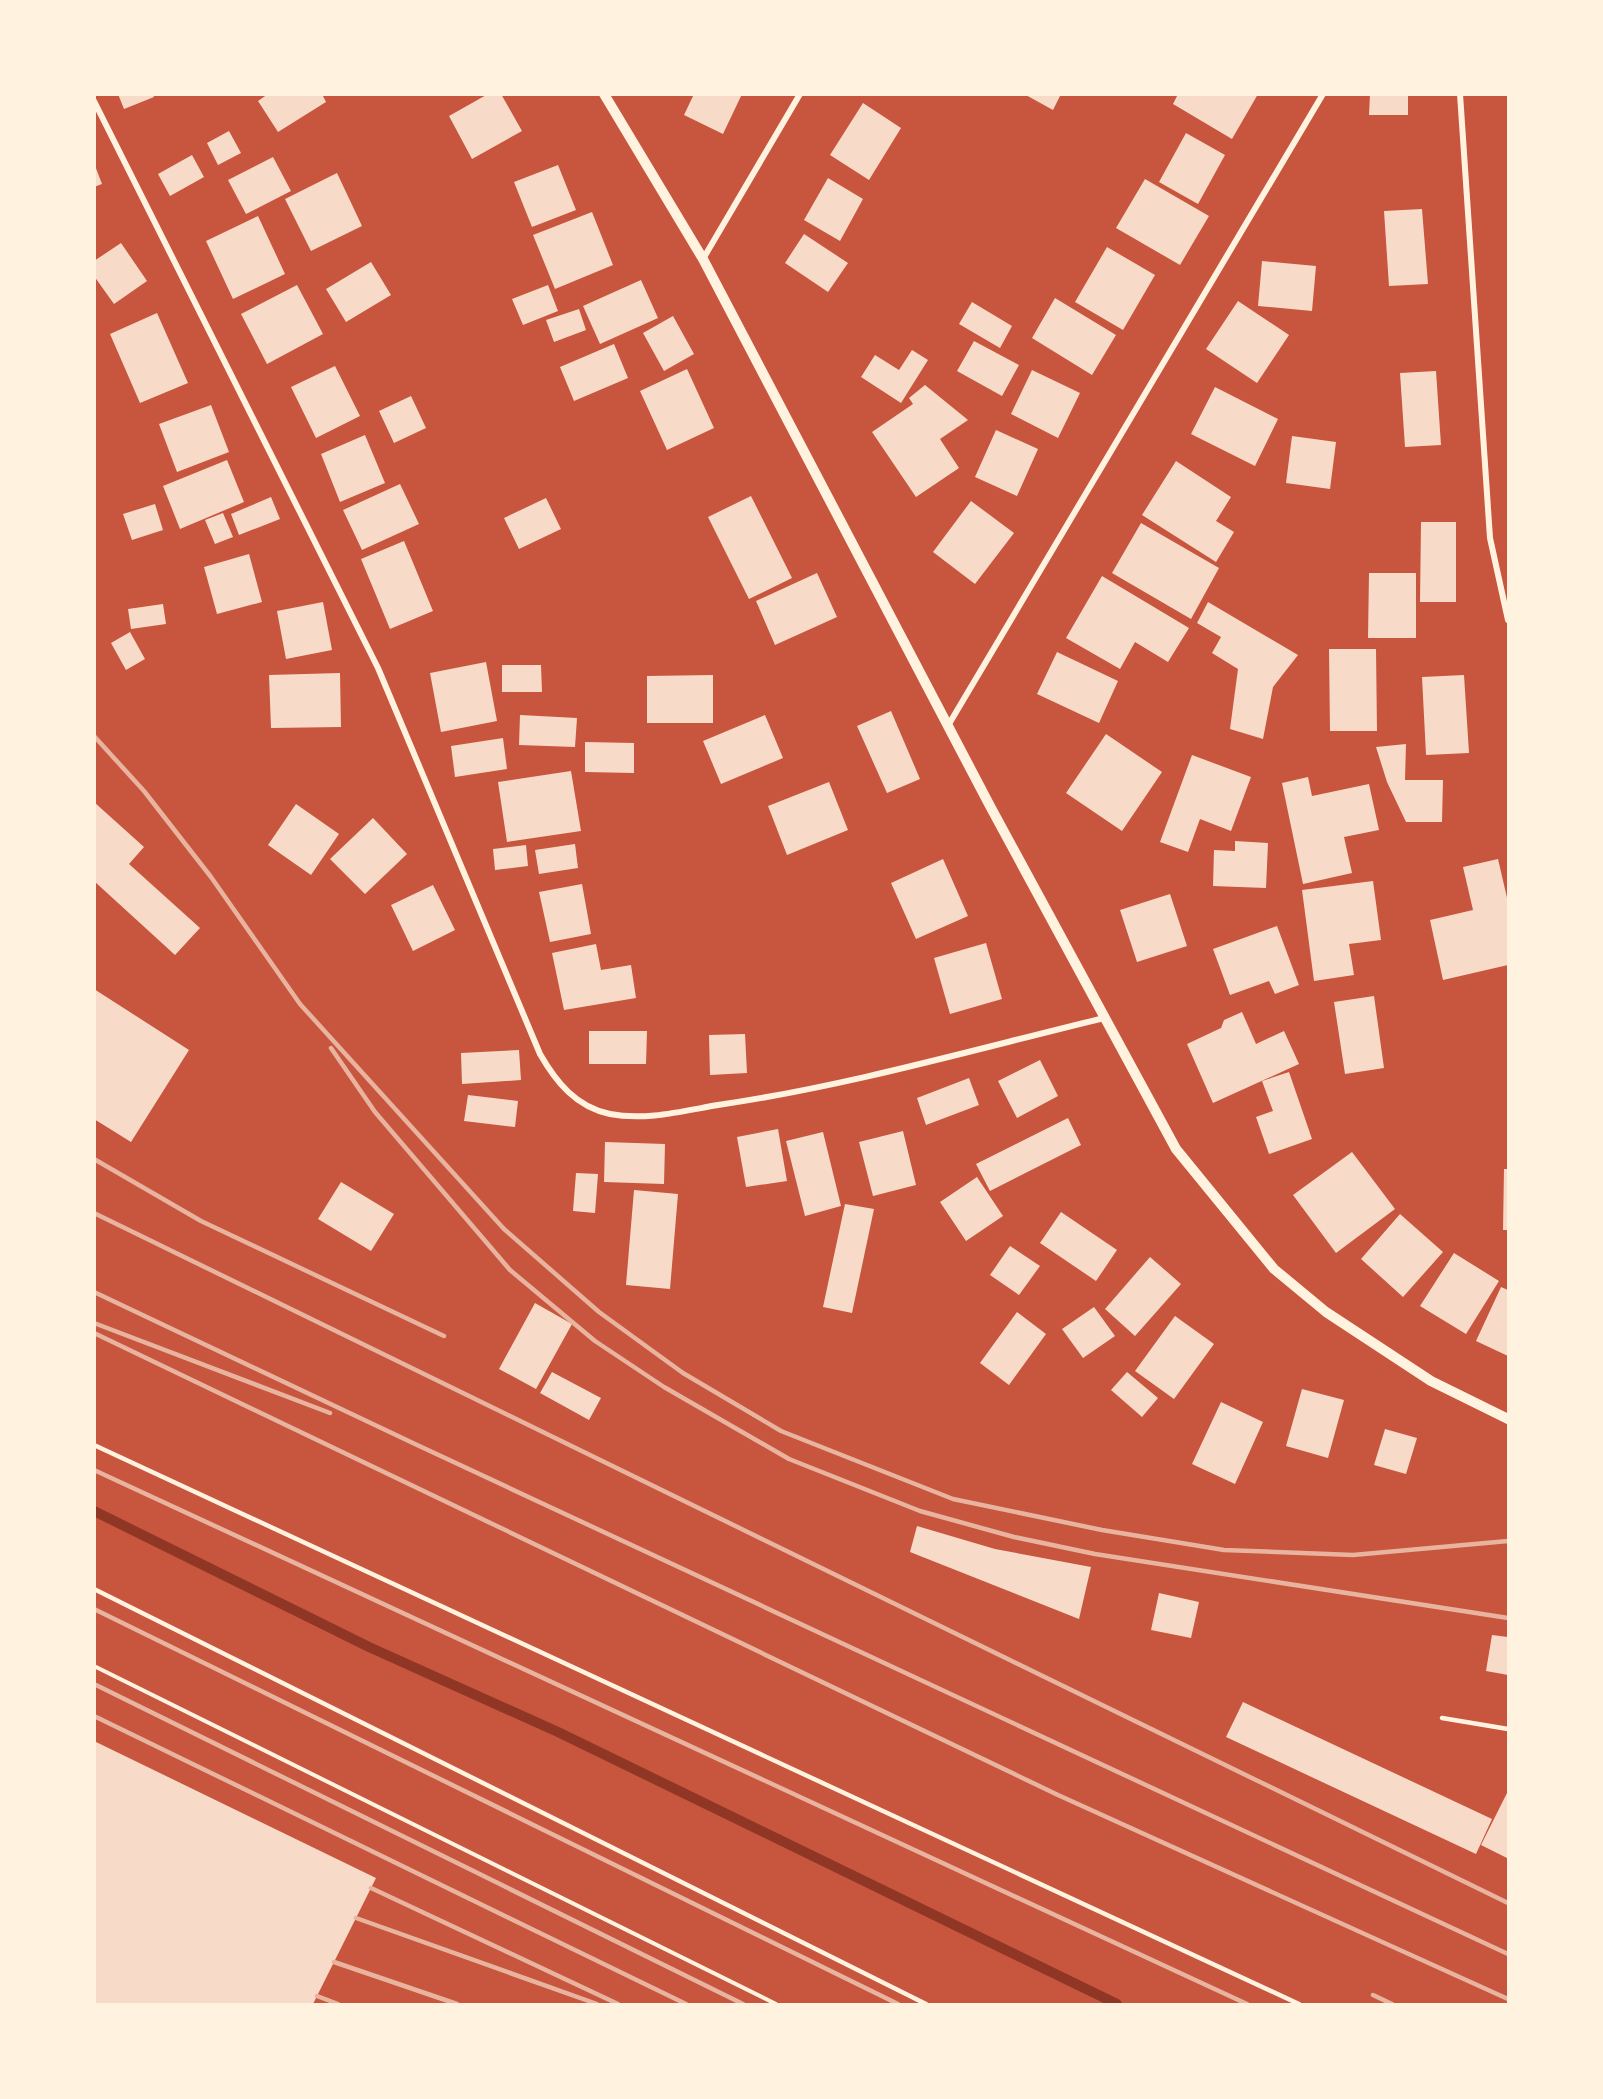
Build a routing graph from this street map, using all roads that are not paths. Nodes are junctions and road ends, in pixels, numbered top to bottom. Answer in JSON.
{"nodes":[{"id":1,"x":604,"y":94,"type":"edge"},
{"id":2,"x":800,"y":94,"type":"edge"},
{"id":3,"x":1323,"y":94,"type":"edge"},
{"id":4,"x":1460,"y":94,"type":"edge"},
{"id":5,"x":94,"y":101,"type":"edge"},
{"id":6,"x":703,"y":259,"type":"junction"},
{"id":7,"x":1509,"y":620,"type":"edge"},
{"id":8,"x":949,"y":724,"type":"junction"},
{"id":9,"x":1104,"y":1018,"type":"junction"},
{"id":10,"x":1509,"y":1419,"type":"edge"},
{"id":11,"x":94,"y":1445,"type":"edge"},
{"id":12,"x":94,"y":1589,"type":"edge"},
{"id":13,"x":1442,"y":1718,"type":"dead end"},
{"id":14,"x":1509,"y":1729,"type":"edge"},
{"id":15,"x":926,"y":2004,"type":"edge"},
{"id":16,"x":1299,"y":2004,"type":"edge"}],
"edges":[{"from":1,"to":6,"type":"street"},
{"from":2,"to":6,"type":"street"},
{"from":3,"to":8,"type":"street"},
{"from":4,"to":7,"type":"street"},
{"from":5,"to":9,"type":"street"},
{"from":6,"to":8,"type":"street"},
{"from":8,"to":9,"type":"street"},
{"from":9,"to":10,"type":"street"},
{"from":11,"to":16,"type":"lane"},
{"from":12,"to":15,"type":"lane"},
{"from":13,"to":14,"type":"lane"}]}
